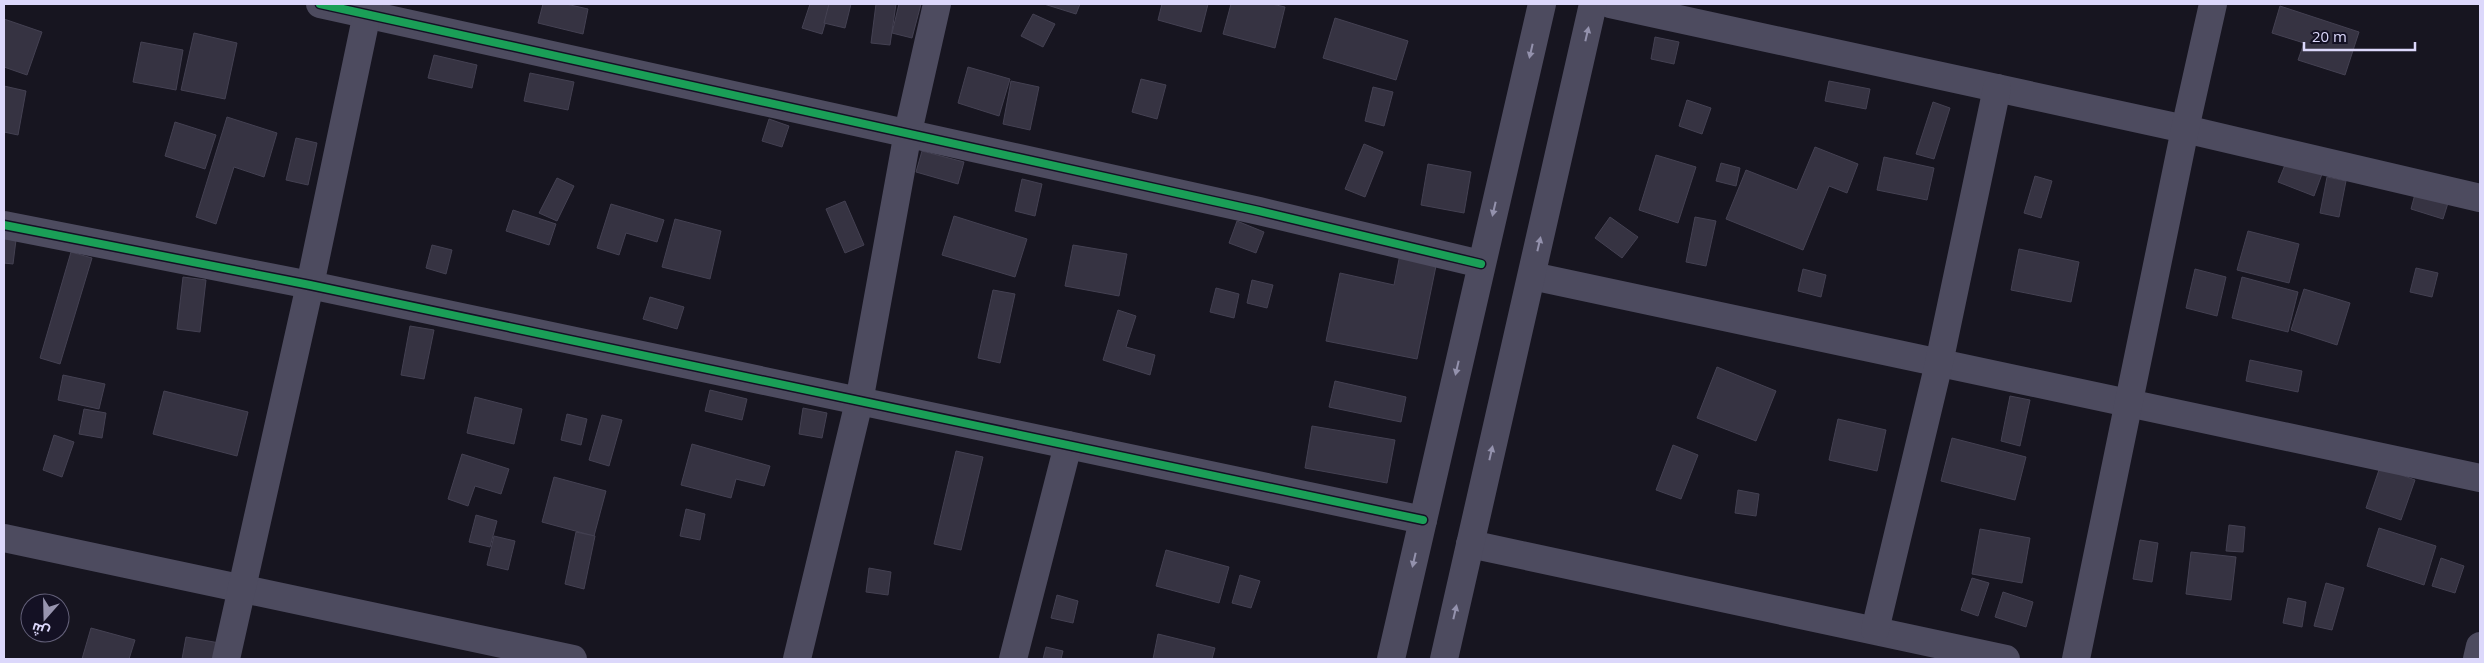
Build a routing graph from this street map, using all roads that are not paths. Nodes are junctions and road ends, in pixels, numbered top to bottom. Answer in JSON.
{"nodes":[{"id":1,"x":320,"y":4,"type":"edge"},
{"id":2,"x":937,"y":4,"type":"edge"},
{"id":3,"x":1542,"y":4,"type":"edge"},
{"id":4,"x":1593,"y":4,"type":"edge"},
{"id":5,"x":1610,"y":4,"type":"edge"},
{"id":6,"x":2213,"y":4,"type":"edge"},
{"id":7,"x":368,"y":8,"type":"edge"},
{"id":8,"x":1997,"y":88,"type":"junction"},
{"id":9,"x":2185,"y":129,"type":"junction"},
{"id":10,"x":908,"y":132,"type":"junction"},
{"id":11,"x":2480,"y":198,"type":"edge"},
{"id":12,"x":4,"y":225,"type":"edge"},
{"id":13,"x":1481,"y":264,"type":"junction"},
{"id":14,"x":1532,"y":276,"type":"junction"},
{"id":15,"x":310,"y":285,"type":"junction"},
{"id":16,"x":1939,"y":363,"type":"junction"},
{"id":17,"x":859,"y":402,"type":"junction"},
{"id":18,"x":2128,"y":403,"type":"junction"},
{"id":19,"x":1068,"y":445,"type":"junction"},
{"id":20,"x":2480,"y":478,"type":"edge"},
{"id":21,"x":1423,"y":520,"type":"junction"},
{"id":22,"x":4,"y":538,"type":"edge"},
{"id":23,"x":1470,"y":544,"type":"junction"},
{"id":24,"x":242,"y":588,"type":"junction"},
{"id":25,"x":1875,"y":630,"type":"junction"},
{"id":26,"x":2480,"y":646,"type":"edge"},
{"id":27,"x":226,"y":659,"type":"edge"},
{"id":28,"x":573,"y":659,"type":"edge"},
{"id":29,"x":797,"y":659,"type":"edge"},
{"id":30,"x":1013,"y":659,"type":"edge"},
{"id":31,"x":1391,"y":659,"type":"edge"},
{"id":32,"x":1444,"y":659,"type":"edge"},
{"id":33,"x":2006,"y":659,"type":"edge"},
{"id":34,"x":2076,"y":659,"type":"edge"},
{"id":35,"x":2477,"y":659,"type":"edge"}],
"edges":[{"from":1,"to":7,"type":"street"},
{"from":2,"to":10,"type":"street"},
{"from":3,"to":13,"type":"street","one_way":true},
{"from":14,"to":4,"type":"street","one_way":true},
{"from":5,"to":8,"type":"street"},
{"from":6,"to":9,"type":"street"},
{"from":7,"to":10,"type":"street"},
{"from":7,"to":15,"type":"street"},
{"from":8,"to":9,"type":"street"},
{"from":8,"to":16,"type":"street"},
{"from":9,"to":11,"type":"street"},
{"from":9,"to":18,"type":"street"},
{"from":10,"to":13,"type":"street"},
{"from":10,"to":17,"type":"street"},
{"from":12,"to":15,"type":"street"},
{"from":13,"to":21,"type":"street","one_way":true},
{"from":14,"to":16,"type":"street"},
{"from":23,"to":14,"type":"street","one_way":true},
{"from":15,"to":17,"type":"street"},
{"from":15,"to":24,"type":"street"},
{"from":16,"to":18,"type":"street"},
{"from":16,"to":25,"type":"street"},
{"from":17,"to":19,"type":"street"},
{"from":17,"to":29,"type":"street"},
{"from":18,"to":20,"type":"street"},
{"from":18,"to":34,"type":"street"},
{"from":19,"to":21,"type":"street"},
{"from":19,"to":30,"type":"street"},
{"from":21,"to":31,"type":"street","one_way":true},
{"from":22,"to":24,"type":"street"},
{"from":23,"to":25,"type":"street"},
{"from":32,"to":23,"type":"street","one_way":true},
{"from":24,"to":27,"type":"street"},
{"from":24,"to":28,"type":"street"},
{"from":25,"to":33,"type":"street"},
{"from":26,"to":35,"type":"street"}]}
